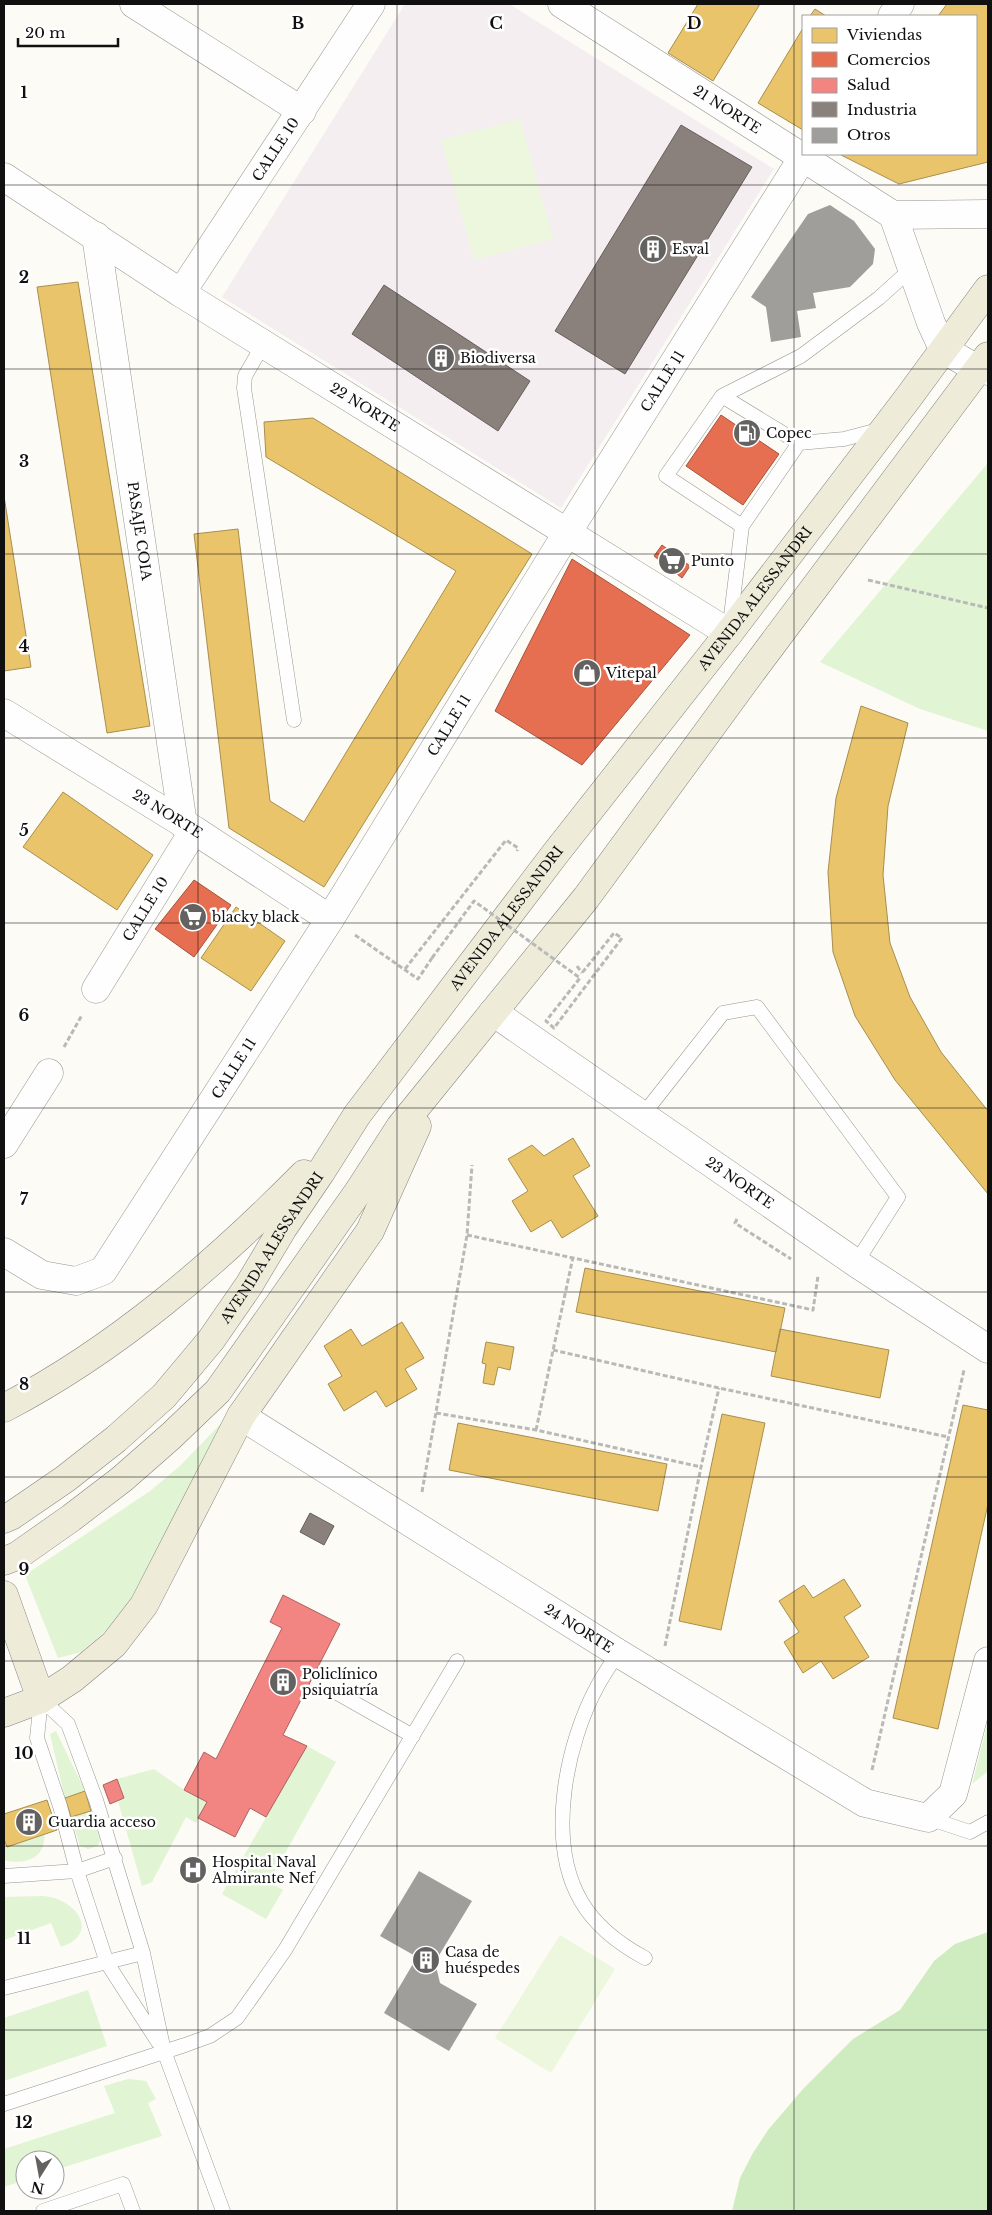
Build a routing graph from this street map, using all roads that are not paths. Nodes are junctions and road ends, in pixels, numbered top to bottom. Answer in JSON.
{"nodes":[{"id":1,"x":134,"y":4,"type":"edge"},
{"id":2,"x":371,"y":4,"type":"edge"},
{"id":3,"x":562,"y":4,"type":"edge"},
{"id":4,"x":900,"y":4,"type":"edge"},
{"id":5,"x":893,"y":15,"type":"edge"},
{"id":6,"x":302,"y":110,"type":"junction"},
{"id":7,"x":802,"y":155,"type":"edge"},
{"id":8,"x":804,"y":156,"type":"edge"},
{"id":9,"x":4,"y":177,"type":"edge"},
{"id":10,"x":988,"y":214,"type":"edge"},
{"id":11,"x":892,"y":215,"type":"junction"},
{"id":12,"x":96,"y":236,"type":"junction"},
{"id":13,"x":911,"y":269,"type":"junction"},
{"id":14,"x":988,"y":288,"type":"edge"},
{"id":15,"x":181,"y":293,"type":"junction"},
{"id":16,"x":264,"y":344,"type":"junction"},
{"id":17,"x":943,"y":349,"type":"junction"},
{"id":18,"x":985,"y":366,"type":"edge"},
{"id":19,"x":722,"y":396,"type":"junction"},
{"id":20,"x":883,"y":429,"type":"junction"},
{"id":21,"x":799,"y":443,"type":"junction"},
{"id":22,"x":742,"y":526,"type":"junction"},
{"id":23,"x":567,"y":533,"type":"junction"},
{"id":24,"x":728,"y":633,"type":"junction"},
{"id":25,"x":4,"y":713,"type":"edge"},
{"id":26,"x":294,"y":720,"type":"dead end"},
{"id":27,"x":188,"y":827,"type":"junction"},
{"id":28,"x":330,"y":919,"type":"junction"},
{"id":29,"x":96,"y":989,"type":"road end"},
{"id":30,"x":492,"y":1012,"type":"junction"},
{"id":31,"x":50,"y":1074,"type":"road end"},
{"id":32,"x":436,"y":1083,"type":"junction"},
{"id":33,"x":357,"y":1114,"type":"junction"},
{"id":34,"x":642,"y":1116,"type":"junction"},
{"id":35,"x":4,"y":1144,"type":"edge"},
{"id":36,"x":4,"y":1252,"type":"edge"},
{"id":37,"x":856,"y":1263,"type":"junction"},
{"id":38,"x":988,"y":1349,"type":"edge"},
{"id":39,"x":4,"y":1408,"type":"edge"},
{"id":40,"x":241,"y":1416,"type":"junction"},
{"id":41,"x":7,"y":1518,"type":"edge"},
{"id":42,"x":11,"y":1558,"type":"edge"},
{"id":43,"x":4,"y":1595,"type":"edge"},
{"id":44,"x":618,"y":1653,"type":"junction"},
{"id":45,"x":457,"y":1661,"type":"dead end"},
{"id":46,"x":988,"y":1661,"type":"edge"},
{"id":47,"x":337,"y":1693,"type":"dead end"},
{"id":48,"x":41,"y":1698,"type":"junction"},
{"id":49,"x":4,"y":1713,"type":"edge"},
{"id":50,"x":412,"y":1736,"type":"junction"},
{"id":51,"x":928,"y":1818,"type":"junction"},
{"id":52,"x":988,"y":1822,"type":"edge"},
{"id":53,"x":115,"y":1858,"type":"junction"},
{"id":54,"x":77,"y":1872,"type":"junction"},
{"id":55,"x":4,"y":1876,"type":"edge"},
{"id":56,"x":143,"y":1953,"type":"junction"},
{"id":57,"x":645,"y":1958,"type":"dead end"},
{"id":58,"x":107,"y":1963,"type":"junction"},
{"id":59,"x":4,"y":1988,"type":"edge"},
{"id":60,"x":164,"y":2051,"type":"junction"},
{"id":61,"x":4,"y":2104,"type":"edge"},
{"id":62,"x":43,"y":2211,"type":"edge"},
{"id":63,"x":132,"y":2211,"type":"edge"},
{"id":64,"x":222,"y":2211,"type":"edge"}],
"edges":[{"from":1,"to":6,"type":"street"},
{"from":2,"to":6,"type":"street","name":"CALLE 10"},
{"from":3,"to":7,"type":"street","name":"21 NORTE"},
{"from":4,"to":5,"type":"street"},
{"from":6,"to":15,"type":"street","name":"CALLE 10"},
{"from":8,"to":11,"type":"street","name":"21 NORTE"},
{"from":8,"to":23,"type":"street","name":"CALLE 11"},
{"from":9,"to":12,"type":"street","name":"22 NORTE"},
{"from":10,"to":11,"type":"street"},
{"from":11,"to":13,"type":"street"},
{"from":12,"to":15,"type":"street","name":"22 NORTE"},
{"from":12,"to":27,"type":"street","name":"PASAJE COIA"},
{"from":13,"to":17,"type":"street"},
{"from":13,"to":19,"type":"lane"},
{"from":14,"to":17,"type":"main road","name":"AVENIDA ALESSANDRI"},
{"from":15,"to":16,"type":"street","name":"22 NORTE"},
{"from":16,"to":23,"type":"street","name":"22 NORTE"},
{"from":16,"to":26,"type":"lane"},
{"from":17,"to":18,"type":"street"},
{"from":17,"to":20,"type":"main road","name":"AVENIDA ALESSANDRI"},
{"from":18,"to":30,"type":"main road"},
{"from":19,"to":21,"type":"lane"},
{"from":19,"to":22,"type":"lane"},
{"from":20,"to":21,"type":"lane"},
{"from":20,"to":24,"type":"main road","name":"AVENIDA ALESSANDRI"},
{"from":21,"to":22,"type":"lane"},
{"from":22,"to":24,"type":"lane"},
{"from":23,"to":24,"type":"street","name":"22 NORTE"},
{"from":23,"to":28,"type":"street","name":"CALLE 11"},
{"from":24,"to":33,"type":"main road","name":"AVENIDA ALESSANDRI"},
{"from":25,"to":27,"type":"street","name":"23 NORTE"},
{"from":27,"to":28,"type":"street","name":"23 NORTE"},
{"from":27,"to":29,"type":"street","name":"CALLE 10"},
{"from":28,"to":36,"type":"street","name":"CALLE 11"},
{"from":30,"to":32,"type":"main road"},
{"from":30,"to":34,"type":"street","name":"23 NORTE"},
{"from":31,"to":35,"type":"street"},
{"from":32,"to":40,"type":"main road"},
{"from":32,"to":42,"type":"main road"},
{"from":33,"to":39,"type":"main road"},
{"from":33,"to":41,"type":"main road","name":"AVENIDA ALESSANDRI"},
{"from":34,"to":37,"type":"street","name":"23 NORTE"},
{"from":34,"to":37,"type":"lane"},
{"from":37,"to":38,"type":"street","name":"23 NORTE"},
{"from":40,"to":44,"type":"street","name":"24 NORTE"},
{"from":40,"to":48,"type":"main road"},
{"from":43,"to":48,"type":"main road"},
{"from":44,"to":51,"type":"street","name":"24 NORTE"},
{"from":44,"to":57,"type":"lane"},
{"from":45,"to":50,"type":"lane"},
{"from":46,"to":51,"type":"street"},
{"from":47,"to":50,"type":"lane"},
{"from":48,"to":49,"type":"main road"},
{"from":48,"to":53,"type":"lane"},
{"from":48,"to":54,"type":"lane"},
{"from":50,"to":60,"type":"lane"},
{"from":51,"to":52,"type":"lane"},
{"from":53,"to":54,"type":"lane"},
{"from":53,"to":56,"type":"lane"},
{"from":54,"to":55,"type":"lane"},
{"from":54,"to":58,"type":"lane"},
{"from":56,"to":58,"type":"lane"},
{"from":56,"to":60,"type":"lane"},
{"from":58,"to":59,"type":"lane"},
{"from":58,"to":60,"type":"lane"},
{"from":60,"to":61,"type":"lane"},
{"from":60,"to":64,"type":"lane"},
{"from":62,"to":63,"type":"lane"}]}
